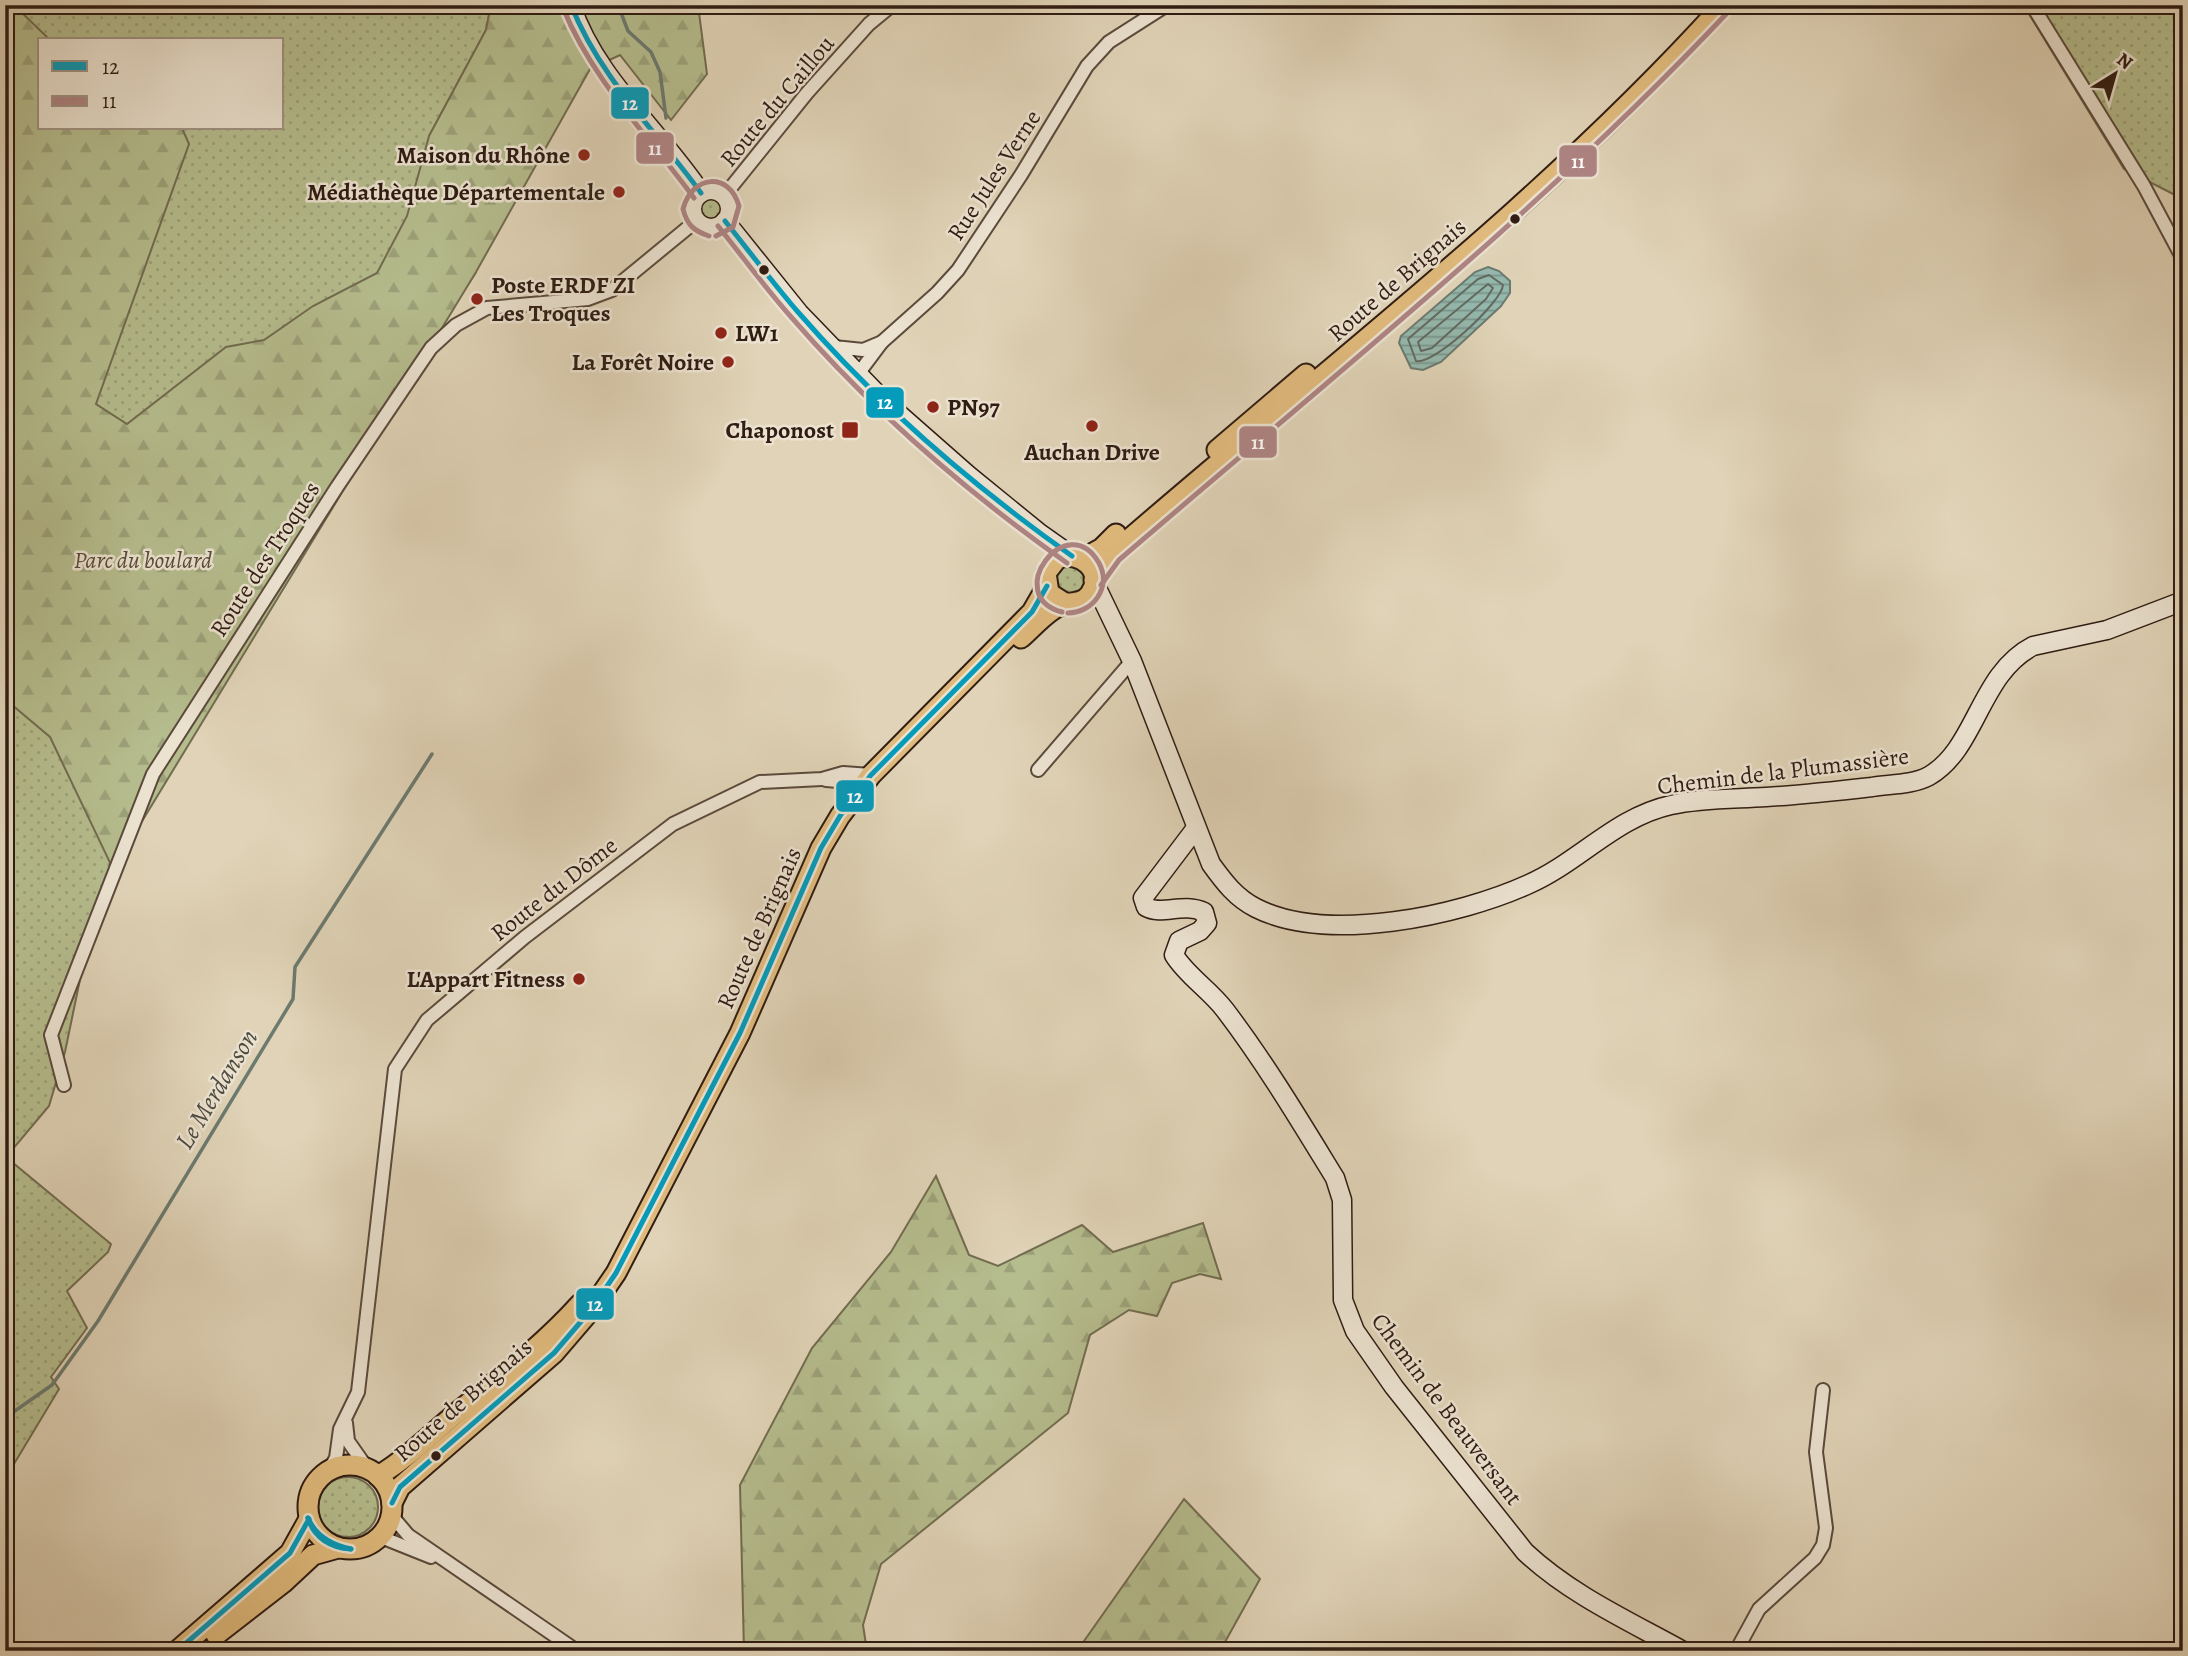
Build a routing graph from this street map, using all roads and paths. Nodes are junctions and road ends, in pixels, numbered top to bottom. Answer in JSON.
{"nodes":[{"id":1,"x":571,"y":5,"type":"edge"},
{"id":2,"x":892,"y":5,"type":"edge"},
{"id":3,"x":1167,"y":5,"type":"edge"},
{"id":4,"x":1709,"y":5,"type":"edge"},
{"id":5,"x":1723,"y":5,"type":"edge"},
{"id":6,"x":2032,"y":5,"type":"edge"},
{"id":7,"x":701,"y":192,"type":"junction"},
{"id":8,"x":724,"y":196,"type":"junction"},
{"id":9,"x":696,"y":221,"type":"junction"},
{"id":10,"x":725,"y":221,"type":"junction"},
{"id":11,"x":2183,"y":259,"type":"edge"},
{"id":12,"x":799,"y":313,"type":"junction"},
{"id":13,"x":882,"y":341,"type":"junction"},
{"id":14,"x":834,"y":347,"type":"junction"},
{"id":15,"x":858,"y":374,"type":"junction"},
{"id":16,"x":935,"y":447,"type":"junction"},
{"id":17,"x":1038,"y":532,"type":"junction"},
{"id":18,"x":1077,"y":557,"type":"junction"},
{"id":19,"x":1048,"y":577,"type":"junction"},
{"id":20,"x":1094,"y":581,"type":"junction"},
{"id":21,"x":2183,"y":601,"type":"edge"},
{"id":22,"x":1072,"y":603,"type":"junction"},
{"id":23,"x":1111,"y":617,"type":"junction"},
{"id":24,"x":1132,"y":661,"type":"junction"},
{"id":25,"x":971,"y":677,"type":"junction"},
{"id":26,"x":1038,"y":770,"type":"dead end"},
{"id":27,"x":871,"y":775,"type":"junction"},
{"id":28,"x":822,"y":779,"type":"junction"},
{"id":29,"x":851,"y":801,"type":"junction"},
{"id":30,"x":1196,"y":828,"type":"junction"},
{"id":31,"x":64,"y":1085,"type":"dead end"},
{"id":32,"x":636,"y":1231,"type":"junction"},
{"id":33,"x":1823,"y":1390,"type":"dead end"},
{"id":34,"x":345,"y":1418,"type":"junction"},
{"id":35,"x":329,"y":1470,"type":"junction"},
{"id":36,"x":373,"y":1472,"type":"junction"},
{"id":37,"x":392,"y":1510,"type":"junction"},
{"id":38,"x":309,"y":1519,"type":"junction"},
{"id":39,"x":381,"y":1537,"type":"junction"},
{"id":40,"x":338,"y":1548,"type":"junction"},
{"id":41,"x":454,"y":1566,"type":"junction"},
{"id":42,"x":177,"y":1651,"type":"edge"},
{"id":43,"x":196,"y":1651,"type":"edge"},
{"id":44,"x":576,"y":1651,"type":"edge"},
{"id":45,"x":1683,"y":1651,"type":"edge"},
{"id":46,"x":1735,"y":1651,"type":"edge"}],
"edges":[{"from":1,"to":7,"type":"street"},
{"from":2,"to":8,"type":"street","name":"Route du Caillou"},
{"from":3,"to":13,"type":"street","name":"Rue Jules Verne"},
{"from":4,"to":18,"type":"main road","name":"Route de Brignais"},
{"from":5,"to":20,"type":"main road","name":"Route de Brignais"},
{"from":6,"to":11,"type":"street"},
{"from":7,"to":8,"type":"street"},
{"from":7,"to":9,"type":"street"},
{"from":8,"to":10,"type":"street"},
{"from":9,"to":10,"type":"street"},
{"from":9,"to":31,"type":"street","name":"Route des Troques"},
{"from":10,"to":12,"type":"street"},
{"from":12,"to":14,"type":"street"},
{"from":12,"to":16,"type":"street"},
{"from":13,"to":14,"type":"street"},
{"from":13,"to":15,"type":"street","name":"Rue Jules Verne"},
{"from":14,"to":15,"type":"street"},
{"from":15,"to":16,"type":"street"},
{"from":16,"to":17,"type":"street"},
{"from":17,"to":18,"type":"street"},
{"from":17,"to":19,"type":"street"},
{"from":18,"to":19,"type":"main road"},
{"from":18,"to":20,"type":"main road"},
{"from":19,"to":22,"type":"main road"},
{"from":19,"to":25,"type":"main road","name":"Route de Brignais"},
{"from":20,"to":22,"type":"main road"},
{"from":20,"to":23,"type":"street","name":"Chemin de la Plumassière"},
{"from":21,"to":30,"type":"street","name":"Chemin de la Plumassière"},
{"from":22,"to":23,"type":"street"},
{"from":22,"to":25,"type":"main road","name":"Route de Brignais"},
{"from":23,"to":24,"type":"street","name":"Chemin de la Plumassière"},
{"from":24,"to":26,"type":"street"},
{"from":24,"to":30,"type":"street","name":"Chemin de la Plumassière"},
{"from":25,"to":27,"type":"main road","name":"Route de Brignais"},
{"from":27,"to":28,"type":"street","name":"Route du Dôme"},
{"from":27,"to":29,"type":"main road","name":"Route de Brignais"},
{"from":28,"to":29,"type":"street"},
{"from":28,"to":34,"type":"street","name":"Route du Dôme"},
{"from":29,"to":32,"type":"main road","name":"Route de Brignais"},
{"from":30,"to":45,"type":"street","name":"Chemin de Beauversant"},
{"from":32,"to":36,"type":"main road","name":"Route de Brignais"},
{"from":32,"to":37,"type":"main road","name":"Route de Brignais"},
{"from":33,"to":46,"type":"street"},
{"from":34,"to":35,"type":"street","name":"Route du Dôme"},
{"from":34,"to":36,"type":"street"},
{"from":35,"to":36,"type":"main road"},
{"from":35,"to":38,"type":"main road"},
{"from":36,"to":37,"type":"main road"},
{"from":37,"to":39,"type":"main road"},
{"from":37,"to":41,"type":"street"},
{"from":38,"to":40,"type":"main road"},
{"from":38,"to":42,"type":"main road"},
{"from":39,"to":40,"type":"main road"},
{"from":39,"to":41,"type":"street"},
{"from":40,"to":43,"type":"main road"},
{"from":41,"to":44,"type":"street"}]}
